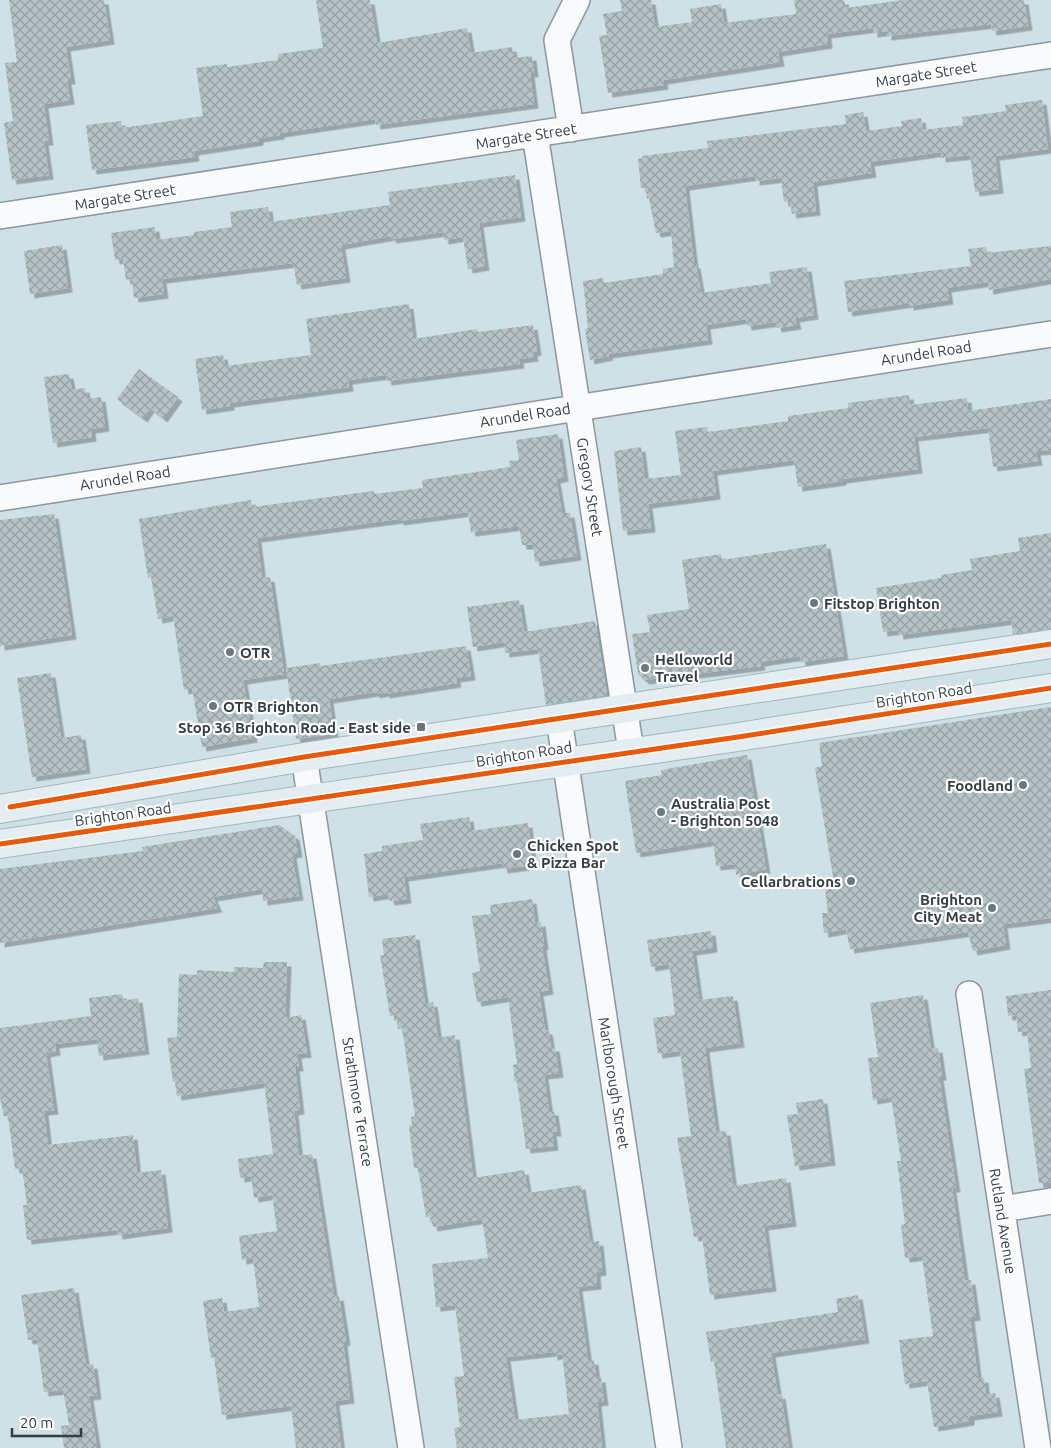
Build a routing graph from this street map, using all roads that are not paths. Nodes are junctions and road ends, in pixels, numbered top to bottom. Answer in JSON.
{"nodes":[{"id":1,"x":578,"y":0,"type":"edge"},
{"id":2,"x":1051,"y":55,"type":"edge"},
{"id":3,"x":571,"y":129,"type":"junction"},
{"id":4,"x":536,"y":134,"type":"junction"},
{"id":5,"x":0,"y":216,"type":"edge"},
{"id":6,"x":1051,"y":334,"type":"edge"},
{"id":7,"x":577,"y":407,"type":"junction"},
{"id":8,"x":0,"y":498,"type":"edge"},
{"id":9,"x":1051,"y":644,"type":"edge"},
{"id":10,"x":1051,"y":688,"type":"edge"},
{"id":11,"x":624,"y":709,"type":"junction"},
{"id":12,"x":559,"y":719,"type":"junction"},
{"id":13,"x":631,"y":751,"type":"junction"},
{"id":14,"x":304,"y":757,"type":"junction"},
{"id":15,"x":565,"y":761,"type":"junction"},
{"id":16,"x":311,"y":799,"type":"junction"},
{"id":17,"x":3,"y":807,"type":"edge"},
{"id":18,"x":0,"y":844,"type":"edge"},
{"id":19,"x":969,"y":994,"type":"dead end"},
{"id":20,"x":1051,"y":1202,"type":"edge"},
{"id":21,"x":1002,"y":1209,"type":"junction"},
{"id":22,"x":411,"y":1448,"type":"edge"},
{"id":23,"x":669,"y":1448,"type":"edge"},
{"id":24,"x":1038,"y":1448,"type":"edge"}],
"edges":[{"from":1,"to":3,"type":"street"},
{"from":2,"to":3,"type":"street","name":"Margate Street"},
{"from":3,"to":4,"type":"street","name":"Margate Street"},
{"from":4,"to":5,"type":"street","name":"Margate Street"},
{"from":4,"to":7,"type":"street","name":"Gregory Street"},
{"from":6,"to":7,"type":"street","name":"Arundel Road"},
{"from":7,"to":8,"type":"street","name":"Arundel Road"},
{"from":7,"to":11,"type":"street","name":"Gregory Street"},
{"from":9,"to":11,"type":"main road","name":"Brighton Road"},
{"from":10,"to":13,"type":"main road","name":"Brighton Road"},
{"from":11,"to":12,"type":"main road","name":"Brighton Road"},
{"from":11,"to":13,"type":"street","name":"Gregory Street"},
{"from":12,"to":14,"type":"main road","name":"Brighton Road"},
{"from":12,"to":15,"type":"street","name":"Marlborough Street"},
{"from":13,"to":15,"type":"main road","name":"Brighton Road"},
{"from":14,"to":16,"type":"street","name":"Strathmore Terrace"},
{"from":14,"to":17,"type":"main road","name":"Brighton Road"},
{"from":15,"to":16,"type":"main road","name":"Brighton Road"},
{"from":15,"to":23,"type":"street","name":"Marlborough Street"},
{"from":16,"to":18,"type":"main road","name":"Brighton Road"},
{"from":16,"to":22,"type":"street","name":"Strathmore Terrace"},
{"from":19,"to":21,"type":"street","name":"Rutland Avenue"},
{"from":20,"to":21,"type":"street"},
{"from":21,"to":24,"type":"street","name":"Rutland Avenue"}]}
